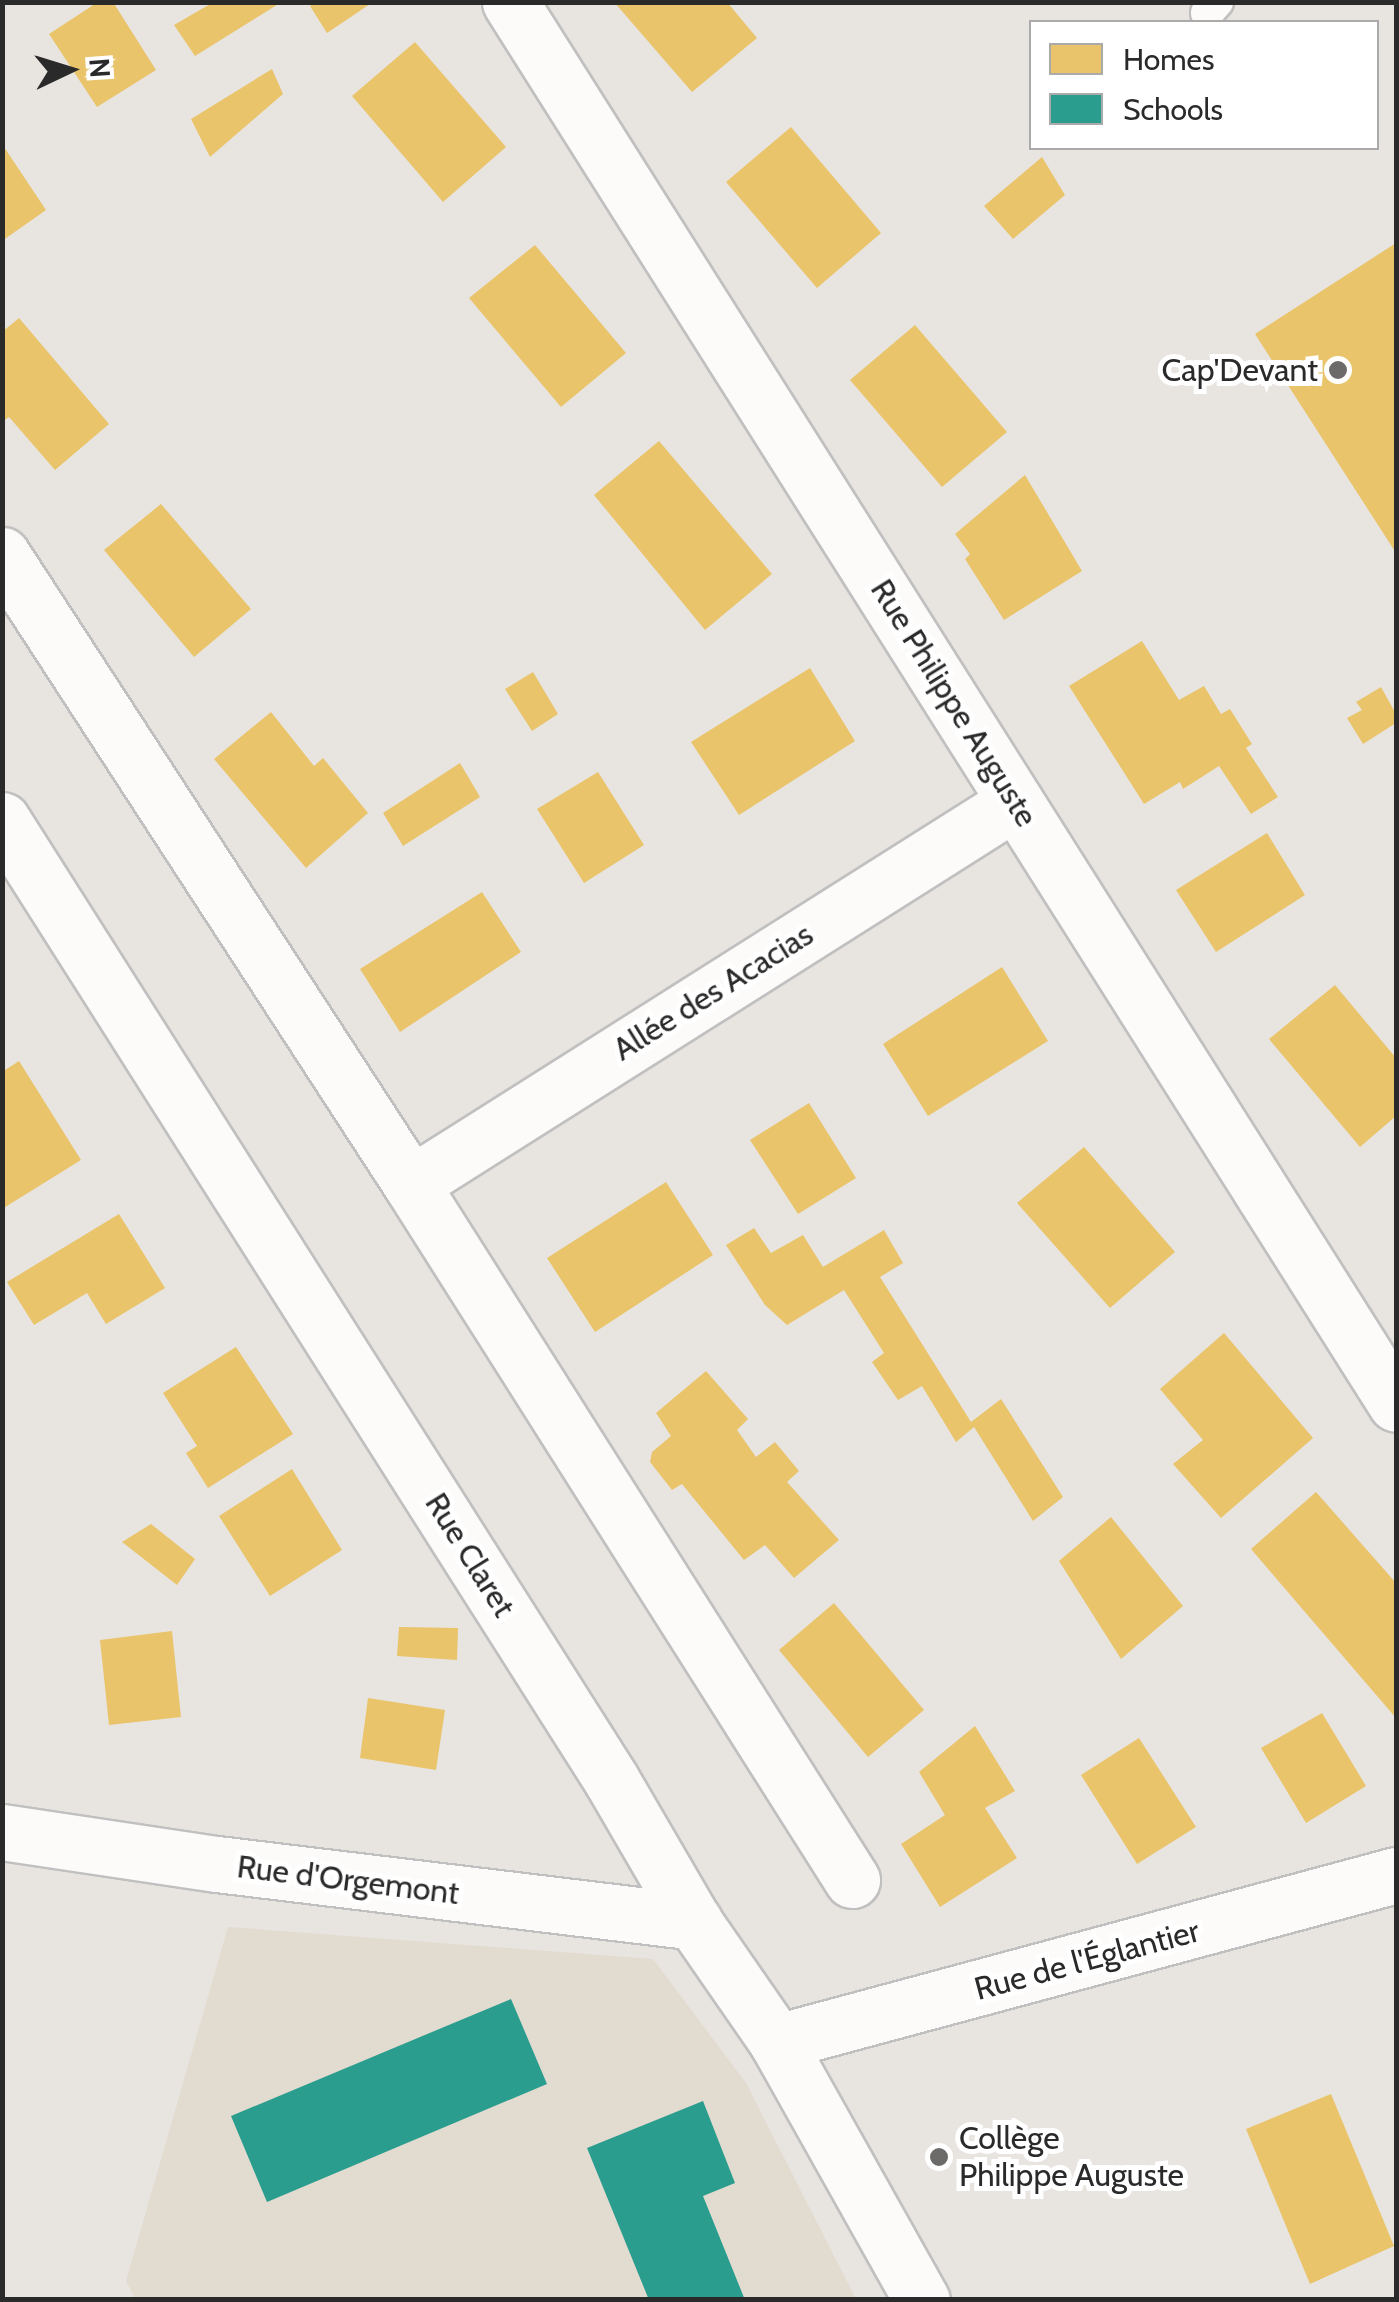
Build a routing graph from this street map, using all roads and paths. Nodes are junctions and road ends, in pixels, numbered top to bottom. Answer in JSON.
{"nodes":[{"id":1,"x":510,"y":2,"type":"edge"},
{"id":2,"x":2,"y":555,"type":"edge"},
{"id":3,"x":1016,"y":802,"type":"junction"},
{"id":4,"x":2,"y":820,"type":"edge"},
{"id":5,"x":411,"y":1184,"type":"junction"},
{"id":6,"x":1396,"y":1404,"type":"edge"},
{"id":7,"x":2,"y":1832,"type":"edge"},
{"id":8,"x":1396,"y":1875,"type":"edge"},
{"id":9,"x":852,"y":1880,"type":"dead end"},
{"id":10,"x":694,"y":1922,"type":"junction"},
{"id":11,"x":777,"y":2042,"type":"junction"},
{"id":12,"x":922,"y":2300,"type":"edge"}],
"edges":[{"from":1,"to":3,"type":"street","name":"Rue Philippe Auguste"},
{"from":2,"to":5,"type":"street"},
{"from":3,"to":5,"type":"street","name":"Allée des Acacias"},
{"from":3,"to":6,"type":"street","name":"Rue Philippe Auguste"},
{"from":4,"to":10,"type":"street","name":"Rue Claret"},
{"from":5,"to":9,"type":"street"},
{"from":7,"to":10,"type":"street","name":"Rue d'Orgemont"},
{"from":8,"to":11,"type":"street","name":"Rue de l'Églantier"},
{"from":10,"to":11,"type":"street","name":"Rue Claret"},
{"from":11,"to":12,"type":"street","name":"Rue Claret"}]}
